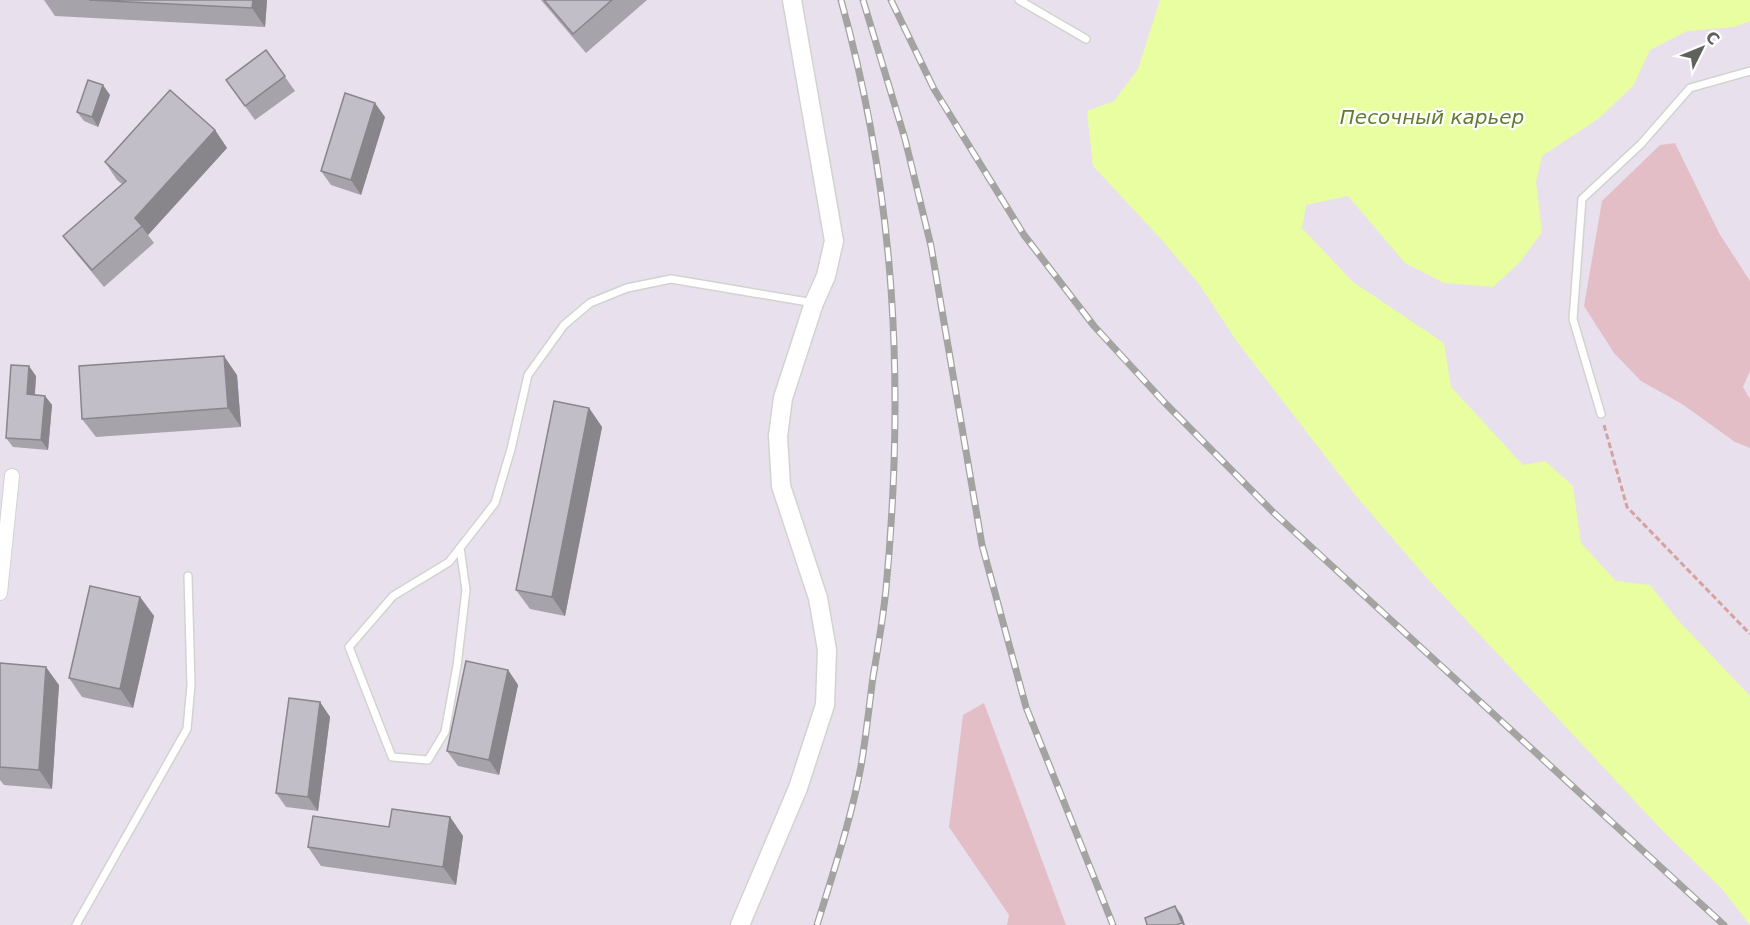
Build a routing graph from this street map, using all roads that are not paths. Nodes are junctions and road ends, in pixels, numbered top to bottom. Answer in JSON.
{"nodes":[{"id":1,"x":792,"y":0,"type":"edge"},
{"id":2,"x":1019,"y":0,"type":"edge"},
{"id":3,"x":1086,"y":39,"type":"dead end"},
{"id":4,"x":1750,"y":71,"type":"edge"},
{"id":5,"x":814,"y":303,"type":"junction"},
{"id":6,"x":1601,"y":414,"type":"road end"},
{"id":7,"x":12,"y":476,"type":"dead end"},
{"id":8,"x":460,"y":548,"type":"junction"},
{"id":9,"x":188,"y":576,"type":"dead end"},
{"id":10,"x":0,"y":593,"type":"edge"},
{"id":11,"x":76,"y":925,"type":"edge"},
{"id":12,"x":740,"y":925,"type":"edge"}],
"edges":[{"from":1,"to":5,"type":"street"},
{"from":2,"to":3,"type":"lane"},
{"from":4,"to":6,"type":"lane"},
{"from":5,"to":8,"type":"lane"},
{"from":5,"to":12,"type":"street"},
{"from":7,"to":10,"type":"street"},
{"from":8,"to":8,"type":"lane"},
{"from":9,"to":11,"type":"lane"}]}
